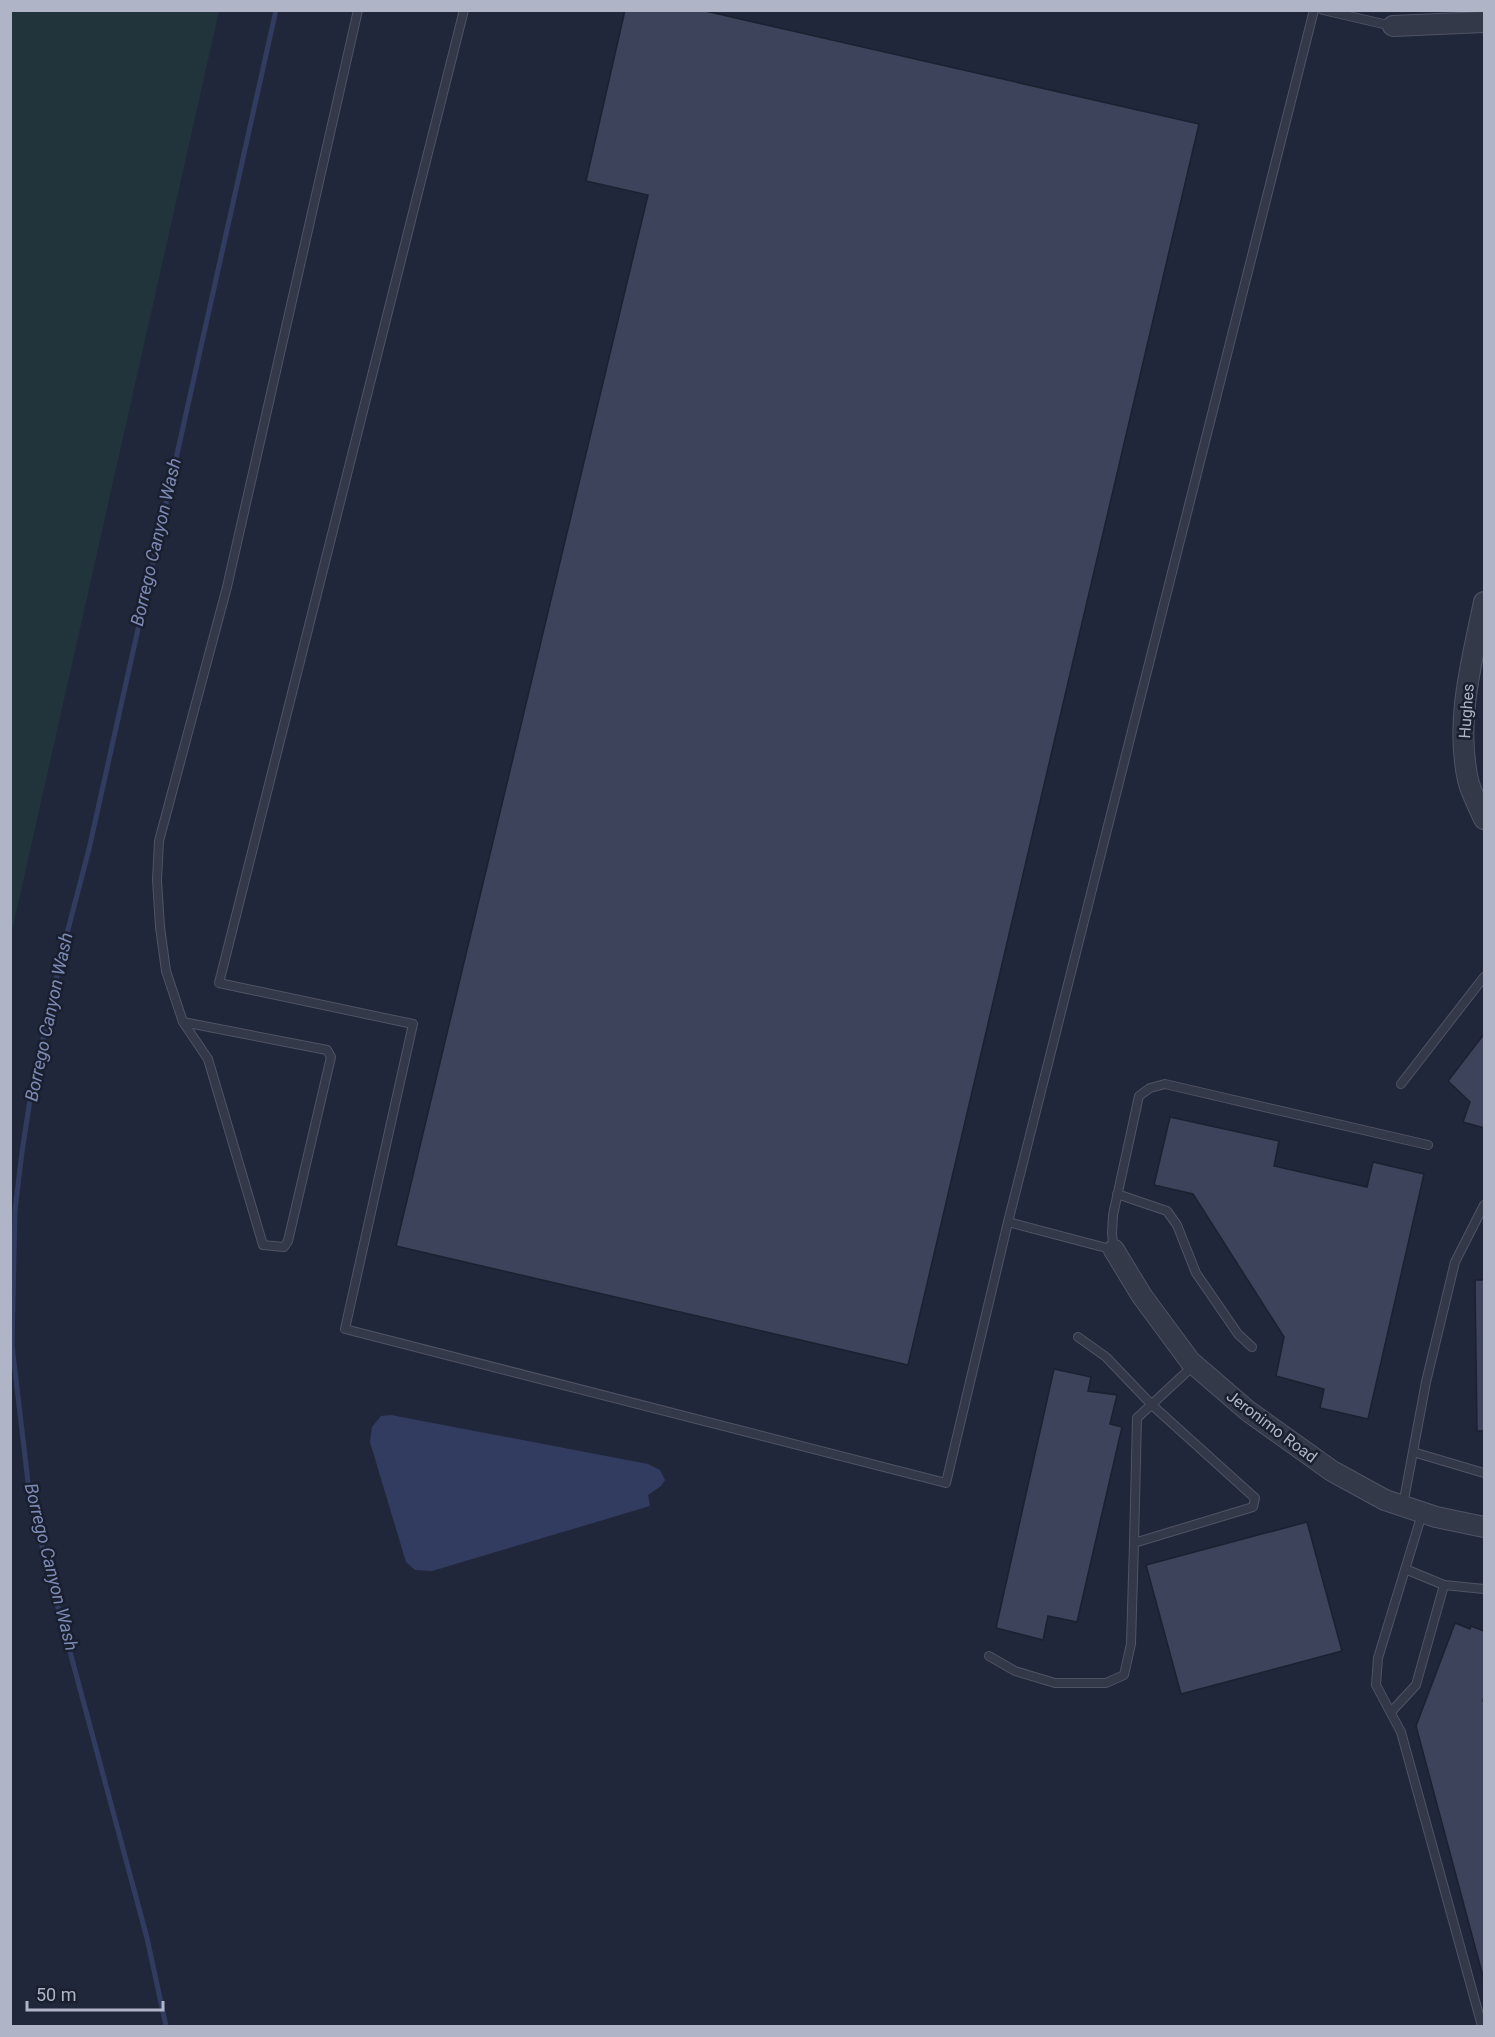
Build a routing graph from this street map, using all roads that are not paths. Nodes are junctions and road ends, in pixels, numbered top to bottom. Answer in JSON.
{"nodes":[{"id":1,"x":358,"y":10,"type":"edge"},
{"id":2,"x":464,"y":10,"type":"edge"},
{"id":3,"x":1314,"y":10,"type":"edge"},
{"id":4,"x":1323,"y":10,"type":"edge"},
{"id":5,"x":1485,"y":22,"type":"edge"},
{"id":6,"x":1393,"y":26,"type":"joint"},
{"id":7,"x":1485,"y":602,"type":"edge"},
{"id":8,"x":1485,"y":819,"type":"edge"},
{"id":9,"x":1485,"y":977,"type":"edge"},
{"id":10,"x":183,"y":1022,"type":"junction"},
{"id":11,"x":1401,"y":1084,"type":"dead end"},
{"id":12,"x":1428,"y":1145,"type":"dead end"},
{"id":13,"x":1117,"y":1194,"type":"junction"},
{"id":14,"x":1485,"y":1205,"type":"edge"},
{"id":15,"x":1008,"y":1222,"type":"junction"},
{"id":16,"x":1114,"y":1250,"type":"junction"},
{"id":17,"x":1078,"y":1337,"type":"dead end"},
{"id":18,"x":1252,"y":1347,"type":"dead end"},
{"id":19,"x":1195,"y":1365,"type":"junction"},
{"id":20,"x":1152,"y":1404,"type":"junction"},
{"id":21,"x":1413,"y":1452,"type":"junction"},
{"id":22,"x":1485,"y":1473,"type":"edge"},
{"id":23,"x":1403,"y":1506,"type":"junction"},
{"id":24,"x":1422,"y":1512,"type":"junction"},
{"id":25,"x":1485,"y":1527,"type":"edge"},
{"id":26,"x":1134,"y":1543,"type":"junction"},
{"id":27,"x":1405,"y":1569,"type":"junction"},
{"id":28,"x":1444,"y":1585,"type":"junction"},
{"id":29,"x":1485,"y":1589,"type":"edge"},
{"id":30,"x":989,"y":1656,"type":"dead end"},
{"id":31,"x":1391,"y":1712,"type":"junction"},
{"id":32,"x":1482,"y":2026,"type":"edge"}],
"edges":[{"from":1,"to":10,"type":"lane"},
{"from":2,"to":15,"type":"lane"},
{"from":3,"to":15,"type":"lane"},
{"from":4,"to":6,"type":"lane"},
{"from":5,"to":6,"type":"street"},
{"from":7,"to":8,"type":"street","name":"Hughes"},
{"from":9,"to":11,"type":"lane"},
{"from":10,"to":10,"type":"lane"},
{"from":12,"to":13,"type":"lane"},
{"from":13,"to":16,"type":"lane"},
{"from":13,"to":18,"type":"lane"},
{"from":14,"to":21,"type":"lane"},
{"from":15,"to":16,"type":"lane"},
{"from":16,"to":19,"type":"street","name":"Jeronimo Road"},
{"from":17,"to":20,"type":"lane"},
{"from":19,"to":20,"type":"lane"},
{"from":19,"to":23,"type":"street","name":"Jeronimo Road"},
{"from":20,"to":26,"type":"lane"},
{"from":20,"to":26,"type":"lane"},
{"from":21,"to":22,"type":"lane"},
{"from":21,"to":23,"type":"lane"},
{"from":23,"to":24,"type":"street","name":"Jeronimo Road"},
{"from":24,"to":25,"type":"street","name":"Jeronimo Road"},
{"from":24,"to":27,"type":"lane"},
{"from":26,"to":30,"type":"lane"},
{"from":27,"to":28,"type":"lane"},
{"from":27,"to":31,"type":"lane"},
{"from":28,"to":29,"type":"lane"},
{"from":28,"to":31,"type":"lane"},
{"from":31,"to":32,"type":"lane"}]}
